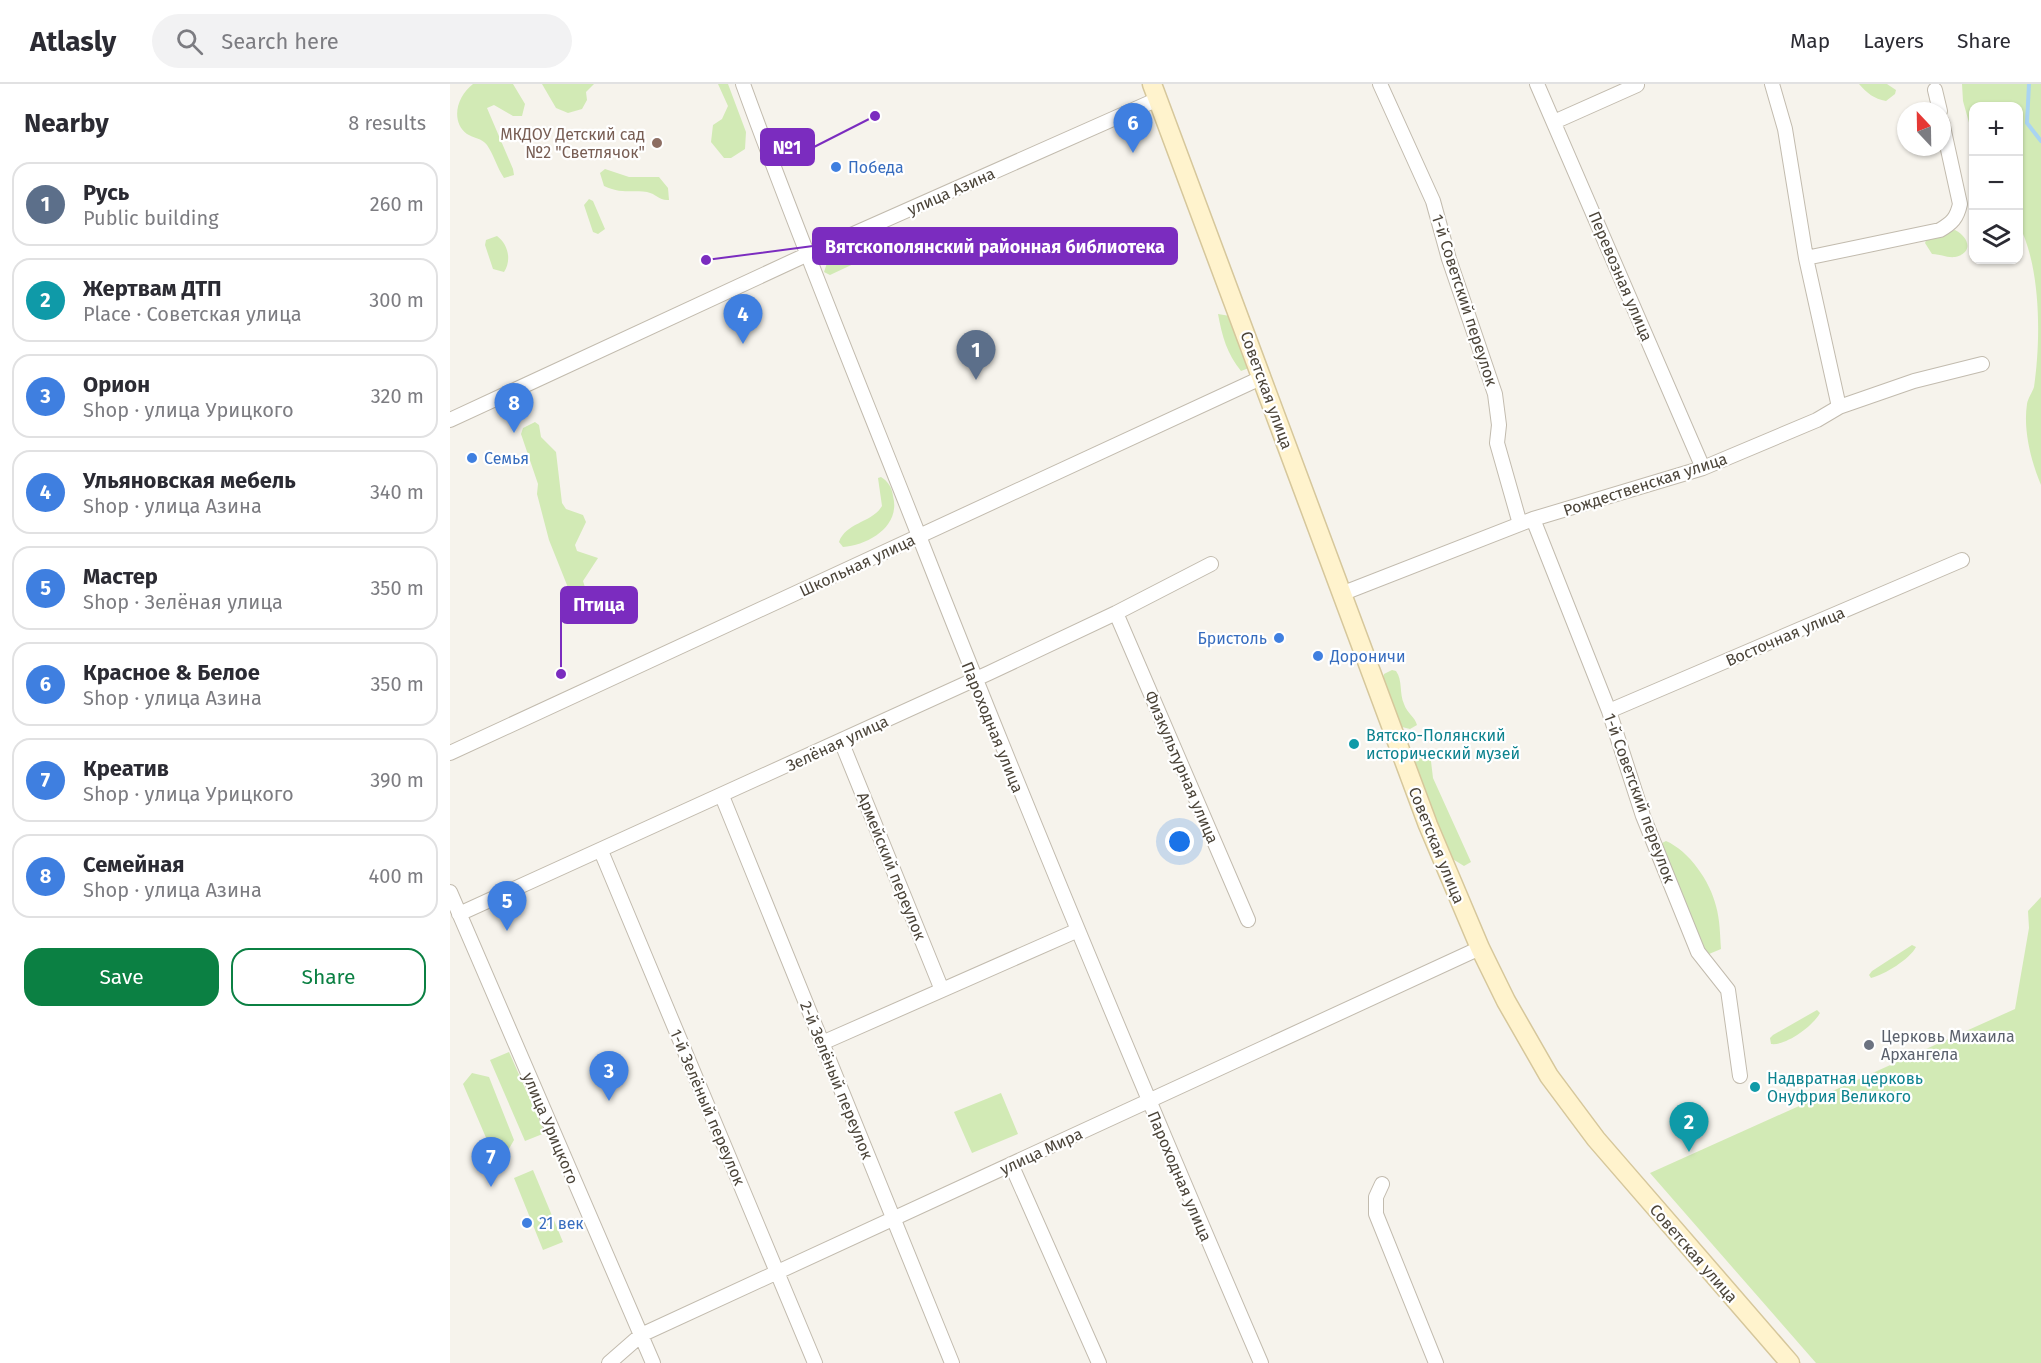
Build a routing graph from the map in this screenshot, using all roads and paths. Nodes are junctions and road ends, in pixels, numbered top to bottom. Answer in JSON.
{"nodes":[{"id":1,"x":743,"y":84,"type":"edge"},
{"id":2,"x":1380,"y":84,"type":"edge"},
{"id":3,"x":1538,"y":84,"type":"edge"},
{"id":4,"x":1772,"y":84,"type":"edge"},
{"id":5,"x":1636,"y":85,"type":"edge"},
{"id":6,"x":1935,"y":90,"type":"dead end"},
{"id":7,"x":1155,"y":92,"type":"edge"},
{"id":8,"x":1938,"y":102,"type":"edge"},
{"id":9,"x":1554,"y":122,"type":"junction"},
{"id":10,"x":1949,"y":156,"type":"edge"},
{"id":11,"x":806,"y":255,"type":"junction"},
{"id":12,"x":1806,"y":258,"type":"junction"},
{"id":13,"x":1982,"y":364,"type":"dead end"},
{"id":14,"x":1263,"y":377,"type":"junction"},
{"id":15,"x":1839,"y":407,"type":"junction"},
{"id":16,"x":450,"y":420,"type":"edge"},
{"id":17,"x":1703,"y":468,"type":"junction"},
{"id":18,"x":1527,"y":522,"type":"junction"},
{"id":19,"x":919,"y":536,"type":"junction"},
{"id":20,"x":1962,"y":560,"type":"dead end"},
{"id":21,"x":1211,"y":564,"type":"dead end"},
{"id":22,"x":1341,"y":594,"type":"junction"},
{"id":23,"x":1116,"y":613,"type":"junction"},
{"id":24,"x":973,"y":680,"type":"junction"},
{"id":25,"x":1609,"y":711,"type":"junction"},
{"id":26,"x":842,"y":741,"type":"junction"},
{"id":27,"x":450,"y":753,"type":"edge"},
{"id":28,"x":722,"y":796,"type":"junction"},
{"id":29,"x":601,"y":851,"type":"junction"},
{"id":30,"x":450,"y":892,"type":"edge"},
{"id":31,"x":459,"y":914,"type":"junction"},
{"id":32,"x":1248,"y":920,"type":"dead end"},
{"id":33,"x":1076,"y":931,"type":"junction"},
{"id":34,"x":1480,"y":948,"type":"junction"},
{"id":35,"x":942,"y":990,"type":"junction"},
{"id":36,"x":822,"y":1043,"type":"junction"},
{"id":37,"x":1740,"y":1076,"type":"dead end"},
{"id":38,"x":1148,"y":1101,"type":"junction"},
{"id":39,"x":1011,"y":1164,"type":"junction"},
{"id":40,"x":1382,"y":1184,"type":"dead end"},
{"id":41,"x":894,"y":1219,"type":"junction"},
{"id":42,"x":777,"y":1272,"type":"junction"},
{"id":43,"x":641,"y":1335,"type":"junction"},
{"id":44,"x":609,"y":1363,"type":"edge"},
{"id":45,"x":653,"y":1363,"type":"edge"},
{"id":46,"x":815,"y":1363,"type":"edge"},
{"id":47,"x":952,"y":1363,"type":"edge"},
{"id":48,"x":1099,"y":1363,"type":"edge"},
{"id":49,"x":1261,"y":1363,"type":"edge"},
{"id":50,"x":1436,"y":1363,"type":"edge"},
{"id":51,"x":1791,"y":1363,"type":"edge"}],
"edges":[{"from":1,"to":11,"type":"street","name":"Пароходная улица"},
{"from":2,"to":18,"type":"street","name":"1-й Советский переулок"},
{"from":3,"to":9,"type":"street","name":"Перевозная улица"},
{"from":4,"to":12,"type":"street"},
{"from":5,"to":9,"type":"street"},
{"from":6,"to":8,"type":"street"},
{"from":7,"to":11,"type":"street","name":"улица Азина"},
{"from":7,"to":14,"type":"street","name":"Советская улица"},
{"from":9,"to":17,"type":"street","name":"Перевозная улица"},
{"from":10,"to":12,"type":"street"},
{"from":11,"to":16,"type":"street","name":"улица Азина"},
{"from":11,"to":19,"type":"street","name":"Пароходная улица"},
{"from":12,"to":15,"type":"street"},
{"from":13,"to":15,"type":"street","name":"Рождественская улица"},
{"from":14,"to":19,"type":"street","name":"Школьная улица"},
{"from":14,"to":22,"type":"street","name":"Советская улица"},
{"from":15,"to":17,"type":"street","name":"Рождественская улица"},
{"from":17,"to":18,"type":"street","name":"Рождественская улица"},
{"from":18,"to":22,"type":"street","name":"Рождественская улица"},
{"from":18,"to":25,"type":"street","name":"1-й Советский переулок"},
{"from":19,"to":24,"type":"street","name":"Пароходная улица"},
{"from":19,"to":27,"type":"street","name":"Школьная улица"},
{"from":20,"to":25,"type":"street","name":"Восточная улица"},
{"from":21,"to":23,"type":"street","name":"Зелёная улица"},
{"from":22,"to":34,"type":"street","name":"Советская улица"},
{"from":23,"to":24,"type":"street","name":"Зелёная улица"},
{"from":23,"to":32,"type":"street","name":"Физкультурная улица"},
{"from":24,"to":26,"type":"street","name":"Зелёная улица"},
{"from":24,"to":33,"type":"street","name":"Пароходная улица"},
{"from":25,"to":37,"type":"street","name":"1-й Советский переулок"},
{"from":26,"to":28,"type":"street","name":"Зелёная улица"},
{"from":26,"to":35,"type":"street","name":"Армейский переулок"},
{"from":28,"to":29,"type":"street","name":"Зелёная улица"},
{"from":28,"to":36,"type":"street","name":"2-й Зелёный переулок"},
{"from":29,"to":31,"type":"street","name":"Зелёная улица"},
{"from":29,"to":42,"type":"street","name":"1-й Зелёный переулок"},
{"from":30,"to":31,"type":"street","name":"улица Урицкого"},
{"from":31,"to":43,"type":"street","name":"улица Урицкого"},
{"from":33,"to":35,"type":"street"},
{"from":33,"to":38,"type":"street","name":"Пароходная улица"},
{"from":34,"to":38,"type":"street","name":"улица Мира"},
{"from":34,"to":51,"type":"street","name":"Советская улица"},
{"from":35,"to":36,"type":"street"},
{"from":36,"to":41,"type":"street","name":"2-й Зелёный переулок"},
{"from":38,"to":39,"type":"street","name":"улица Мира"},
{"from":38,"to":49,"type":"street","name":"Пароходная улица"},
{"from":39,"to":41,"type":"street","name":"улица Мира"},
{"from":39,"to":48,"type":"street"},
{"from":40,"to":50,"type":"street"},
{"from":41,"to":42,"type":"street","name":"улица Мира"},
{"from":41,"to":47,"type":"street","name":"2-й Зелёный переулок"},
{"from":42,"to":43,"type":"street","name":"улица Мира"},
{"from":42,"to":46,"type":"street","name":"1-й Зелёный переулок"},
{"from":43,"to":44,"type":"street","name":"улица Мира"},
{"from":43,"to":45,"type":"street","name":"улица Урицкого"}]}
